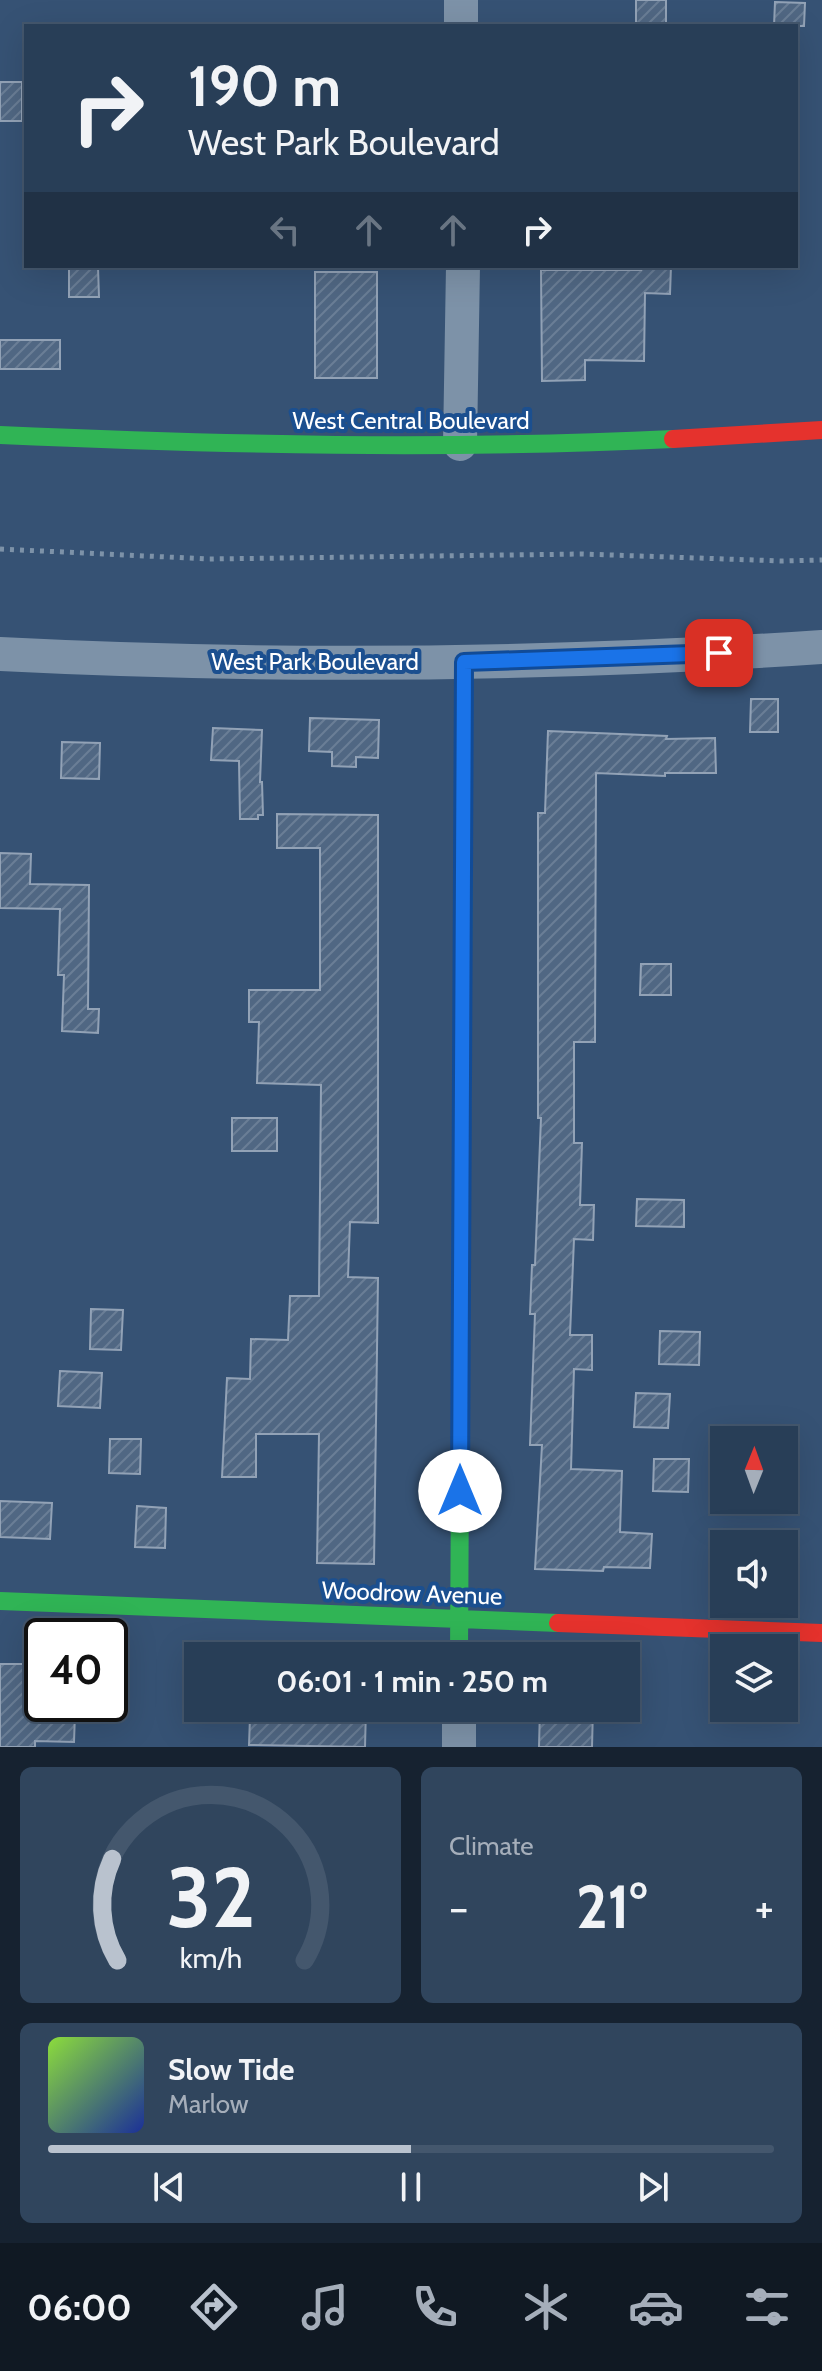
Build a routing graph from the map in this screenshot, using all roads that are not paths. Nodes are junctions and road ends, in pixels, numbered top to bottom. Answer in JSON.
{"nodes":[{"id":1,"x":461,"y":0,"type":"edge"},
{"id":2,"x":461,"y":24,"type":"edge"},
{"id":3,"x":463,"y":268,"type":"edge"},
{"id":4,"x":822,"y":430,"type":"edge"},
{"id":5,"x":0,"y":435,"type":"edge"},
{"id":6,"x":460,"y":444,"type":"junction"},
{"id":7,"x":822,"y":647,"type":"edge"},
{"id":8,"x":0,"y":654,"type":"edge"},
{"id":9,"x":464,"y":662,"type":"junction"},
{"id":10,"x":0,"y":1601,"type":"edge"},
{"id":11,"x":459,"y":1619,"type":"junction"},
{"id":12,"x":822,"y":1633,"type":"edge"},
{"id":13,"x":459,"y":1642,"type":"edge"},
{"id":14,"x":459,"y":1722,"type":"edge"},
{"id":15,"x":459,"y":1747,"type":"edge"}],
"edges":[{"from":1,"to":2,"type":"street"},
{"from":3,"to":6,"type":"street"},
{"from":4,"to":6,"type":"street","name":"West Central Boulevard"},
{"from":5,"to":6,"type":"street","name":"West Central Boulevard"},
{"from":7,"to":9,"type":"street","name":"West Park Boulevard"},
{"from":8,"to":9,"type":"street","name":"West Park Boulevard"},
{"from":9,"to":11,"type":"street"},
{"from":10,"to":11,"type":"street","name":"Woodrow Avenue"},
{"from":11,"to":12,"type":"street","name":"Woodrow Avenue"},
{"from":11,"to":13,"type":"street"},
{"from":14,"to":15,"type":"street"}]}
